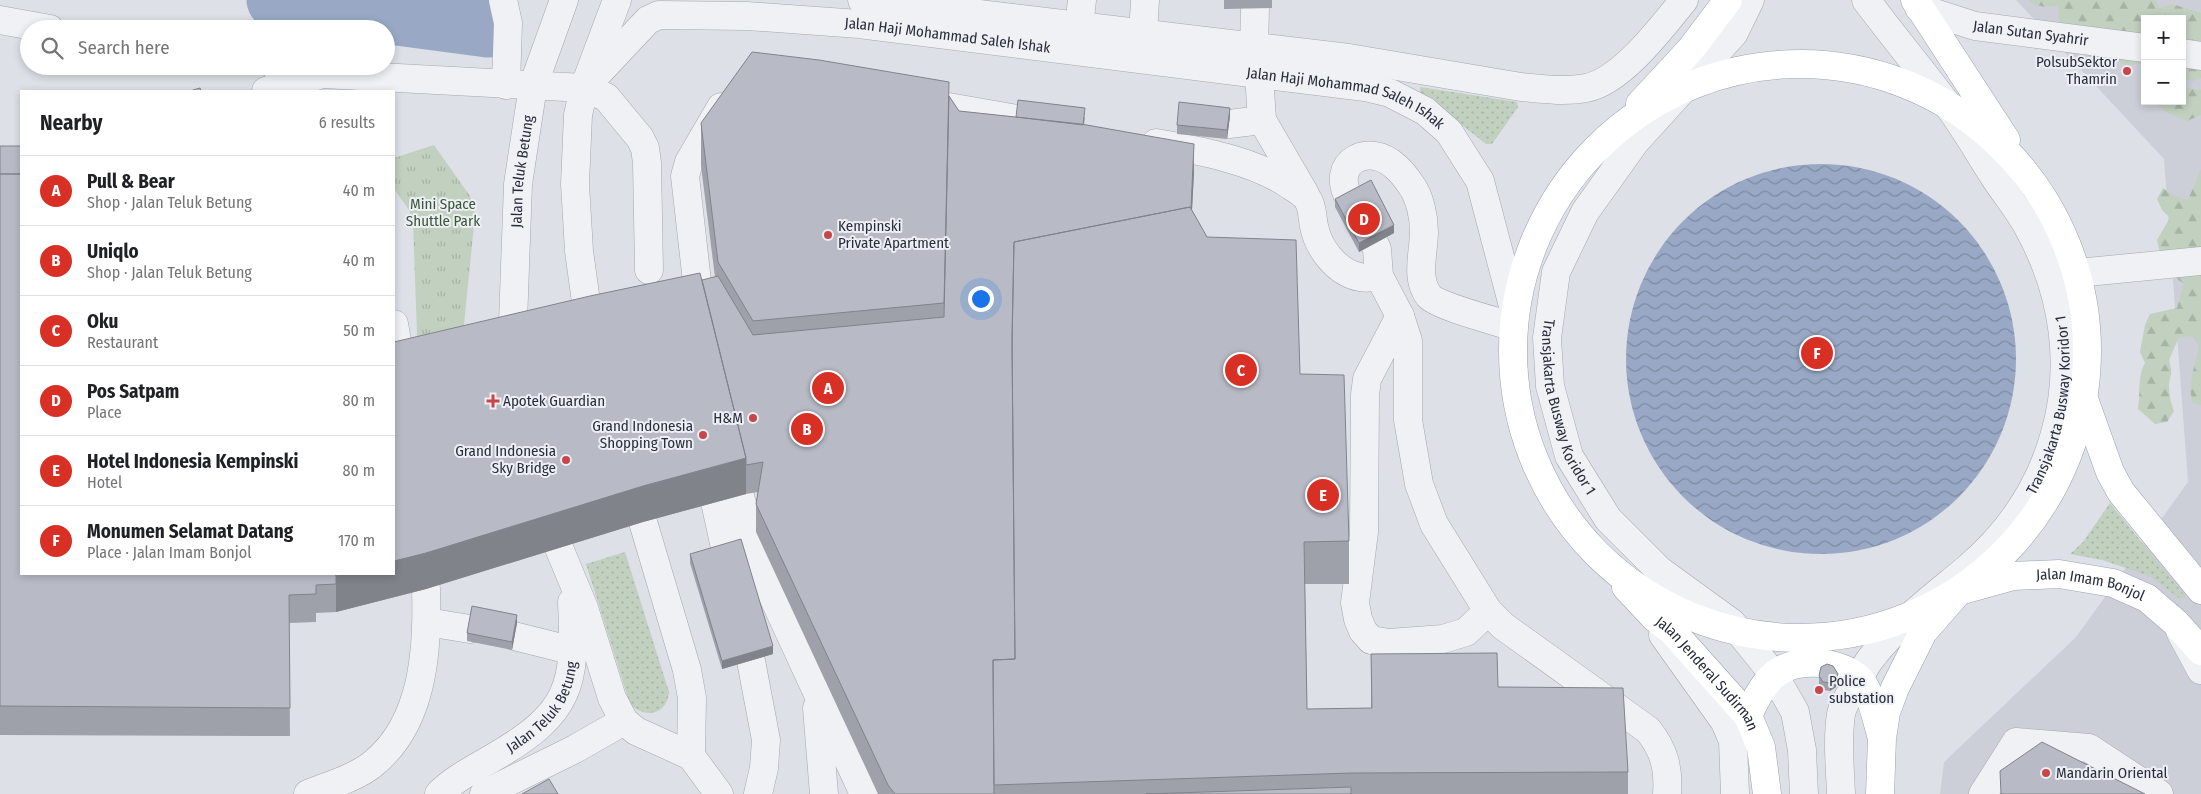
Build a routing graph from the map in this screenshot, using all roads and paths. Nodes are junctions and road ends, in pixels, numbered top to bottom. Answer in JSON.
{"nodes":[{"id":1,"x":504,"y":0,"type":"edge"},
{"id":2,"x":564,"y":0,"type":"edge"},
{"id":3,"x":617,"y":0,"type":"edge"},
{"id":4,"x":862,"y":0,"type":"edge"},
{"id":5,"x":1082,"y":0,"type":"edge"},
{"id":6,"x":1145,"y":0,"type":"edge"},
{"id":7,"x":1684,"y":0,"type":"edge"},
{"id":8,"x":1728,"y":0,"type":"edge"},
{"id":9,"x":1750,"y":0,"type":"edge"},
{"id":10,"x":1866,"y":0,"type":"edge"},
{"id":11,"x":1917,"y":4,"type":"edge"},
{"id":12,"x":1255,"y":9,"type":"dead end"},
{"id":13,"x":0,"y":20,"type":"edge"},
{"id":14,"x":20,"y":24,"type":"edge"},
{"id":15,"x":1079,"y":27,"type":"junction"},
{"id":16,"x":1143,"y":34,"type":"junction"},
{"id":17,"x":1254,"y":47,"type":"junction"},
{"id":18,"x":2141,"y":47,"type":"edge"},
{"id":19,"x":2186,"y":54,"type":"edge"},
{"id":20,"x":2201,"y":56,"type":"edge"},
{"id":21,"x":1259,"y":74,"type":"junction"},
{"id":22,"x":320,"y":75,"type":"edge"},
{"id":23,"x":340,"y":75,"type":"edge"},
{"id":24,"x":389,"y":78,"type":"junction"},
{"id":25,"x":506,"y":84,"type":"junction"},
{"id":26,"x":533,"y":86,"type":"junction"},
{"id":27,"x":584,"y":88,"type":"junction"},
{"id":28,"x":1682,"y":89,"type":"junction"},
{"id":29,"x":269,"y":90,"type":"edge"},
{"id":30,"x":347,"y":90,"type":"edge"},
{"id":31,"x":744,"y":90,"type":"edge"},
{"id":32,"x":899,"y":99,"type":"edge"},
{"id":33,"x":1950,"y":109,"type":"junction"},
{"id":34,"x":1016,"y":119,"type":"edge"},
{"id":35,"x":1262,"y":120,"type":"junction"},
{"id":36,"x":1229,"y":124,"type":"edge"},
{"id":37,"x":1178,"y":125,"type":"edge"},
{"id":38,"x":1619,"y":127,"type":"junction"},
{"id":39,"x":2036,"y":188,"type":"junction"},
{"id":40,"x":1308,"y":200,"type":"junction"},
{"id":41,"x":1350,"y":200,"type":"edge"},
{"id":42,"x":1374,"y":244,"type":"edge"},
{"id":43,"x":2201,"y":261,"type":"edge"},
{"id":44,"x":649,"y":270,"type":"dead end"},
{"id":45,"x":2077,"y":274,"type":"junction"},
{"id":46,"x":1379,"y":276,"type":"junction"},
{"id":47,"x":700,"y":308,"type":"edge"},
{"id":48,"x":1400,"y":316,"type":"junction"},
{"id":49,"x":1512,"y":316,"type":"junction"},
{"id":50,"x":395,"y":329,"type":"edge"},
{"id":51,"x":590,"y":331,"type":"edge"},
{"id":52,"x":512,"y":350,"type":"edge"},
{"id":53,"x":404,"y":376,"type":"edge"},
{"id":54,"x":2085,"y":402,"type":"junction"},
{"id":55,"x":643,"y":522,"type":"dead end"},
{"id":56,"x":559,"y":548,"type":"dead end"},
{"id":57,"x":726,"y":552,"type":"edge"},
{"id":58,"x":1611,"y":570,"type":"junction"},
{"id":59,"x":571,"y":579,"type":"junction"},
{"id":60,"x":426,"y":588,"type":"edge"},
{"id":61,"x":2201,"y":590,"type":"edge"},
{"id":62,"x":1959,"y":591,"type":"junction"},
{"id":63,"x":1488,"y":611,"type":"junction"},
{"id":64,"x":1655,"y":618,"type":"junction"},
{"id":65,"x":1906,"y":621,"type":"junction"},
{"id":66,"x":427,"y":622,"type":"junction"},
{"id":67,"x":2176,"y":623,"type":"junction"},
{"id":68,"x":1732,"y":624,"type":"junction"},
{"id":69,"x":470,"y":629,"type":"edge"},
{"id":70,"x":514,"y":636,"type":"edge"},
{"id":71,"x":2201,"y":650,"type":"edge"},
{"id":72,"x":574,"y":651,"type":"junction"},
{"id":73,"x":751,"y":661,"type":"edge"},
{"id":74,"x":2201,"y":670,"type":"edge"},
{"id":75,"x":1774,"y":675,"type":"junction"},
{"id":76,"x":1859,"y":679,"type":"junction"},
{"id":77,"x":816,"y":689,"type":"junction"},
{"id":78,"x":1748,"y":716,"type":"junction"},
{"id":79,"x":624,"y":721,"type":"junction"},
{"id":80,"x":1882,"y":738,"type":"junction"},
{"id":81,"x":691,"y":756,"type":"junction"},
{"id":82,"x":308,"y":794,"type":"edge"},
{"id":83,"x":439,"y":794,"type":"edge"},
{"id":84,"x":484,"y":794,"type":"edge"},
{"id":85,"x":719,"y":794,"type":"edge"},
{"id":86,"x":758,"y":794,"type":"edge"},
{"id":87,"x":824,"y":794,"type":"edge"},
{"id":88,"x":864,"y":794,"type":"edge"},
{"id":89,"x":1667,"y":794,"type":"edge"},
{"id":90,"x":1735,"y":794,"type":"edge"},
{"id":91,"x":1767,"y":794,"type":"edge"},
{"id":92,"x":1804,"y":794,"type":"edge"},
{"id":93,"x":1841,"y":794,"type":"edge"},
{"id":94,"x":1880,"y":794,"type":"edge"},
{"id":95,"x":1983,"y":794,"type":"edge"},
{"id":96,"x":2159,"y":794,"type":"edge"}],
"edges":[{"from":1,"to":25,"type":"street"},
{"from":2,"to":26,"type":"street","name":"Jalan Teluk Betung"},
{"from":3,"to":27,"type":"street"},
{"from":4,"to":15,"type":"street","name":"Jalan Haji Mohammad Saleh Ishak"},
{"from":5,"to":15,"type":"street"},
{"from":6,"to":16,"type":"street"},
{"from":7,"to":17,"type":"street","name":"Jalan Haji Mohammad Saleh Ishak"},
{"from":8,"to":38,"type":"main road"},
{"from":9,"to":28,"type":"street","name":"Transjakarta Busway Koridor 1"},
{"from":10,"to":33,"type":"street","name":"Transjakarta Busway Koridor 1"},
{"from":11,"to":18,"type":"street","name":"Jalan Sutan Syahrir"},
{"from":11,"to":39,"type":"main road"},
{"from":12,"to":17,"type":"street"},
{"from":13,"to":14,"type":"street"},
{"from":15,"to":16,"type":"street","name":"Jalan Haji Mohammad Saleh Ishak"},
{"from":16,"to":17,"type":"street","name":"Jalan Haji Mohammad Saleh Ishak"},
{"from":19,"to":20,"type":"street"},
{"from":21,"to":27,"type":"street","name":"Jalan Haji Mohammad Saleh Ishak"},
{"from":21,"to":35,"type":"street"},
{"from":21,"to":49,"type":"street","name":"Jalan Haji Mohammad Saleh Ishak"},
{"from":22,"to":29,"type":"street"},
{"from":23,"to":24,"type":"street"},
{"from":24,"to":25,"type":"street"},
{"from":24,"to":30,"type":"street"},
{"from":25,"to":26,"type":"street"},
{"from":26,"to":27,"type":"street"},
{"from":26,"to":52,"type":"street","name":"Jalan Teluk Betung"},
{"from":27,"to":44,"type":"street"},
{"from":27,"to":51,"type":"street"},
{"from":28,"to":33,"type":"main road"},
{"from":28,"to":38,"type":"main road"},
{"from":28,"to":68,"type":"street","name":"Transjakarta Busway Koridor 1"},
{"from":31,"to":47,"type":"street"},
{"from":32,"to":34,"type":"street"},
{"from":33,"to":39,"type":"main road"},
{"from":33,"to":65,"type":"street","name":"Transjakarta Busway Koridor 1"},
{"from":35,"to":36,"type":"street"},
{"from":35,"to":40,"type":"street"},
{"from":37,"to":40,"type":"street"},
{"from":38,"to":49,"type":"main road"},
{"from":39,"to":45,"type":"main road"},
{"from":40,"to":46,"type":"street"},
{"from":41,"to":49,"type":"street"},
{"from":42,"to":46,"type":"street"},
{"from":43,"to":45,"type":"street"},
{"from":45,"to":54,"type":"main road"},
{"from":46,"to":48,"type":"street"},
{"from":48,"to":63,"type":"street"},
{"from":48,"to":63,"type":"street"},
{"from":49,"to":58,"type":"main road","name":"Jalan Jenderal Sudirman"},
{"from":50,"to":53,"type":"street"},
{"from":54,"to":61,"type":"main road"},
{"from":54,"to":62,"type":"main road"},
{"from":55,"to":81,"type":"street"},
{"from":56,"to":59,"type":"street","name":"Jalan Teluk Betung"},
{"from":57,"to":77,"type":"street"},
{"from":58,"to":64,"type":"main road","name":"Jalan Jenderal Sudirman"},
{"from":58,"to":68,"type":"main road"},
{"from":59,"to":72,"type":"street","name":"Jalan Teluk Betung"},
{"from":59,"to":79,"type":"street","name":"Jalan Teluk Betung"},
{"from":60,"to":66,"type":"street"},
{"from":62,"to":65,"type":"main road"},
{"from":62,"to":67,"type":"main road","name":"Jalan Imam Bonjol"},
{"from":62,"to":80,"type":"main road"},
{"from":63,"to":89,"type":"street"},
{"from":64,"to":78,"type":"main road","name":"Jalan Jenderal Sudirman"},
{"from":64,"to":90,"type":"street"},
{"from":65,"to":68,"type":"main road"},
{"from":65,"to":76,"type":"street","name":"Transjakarta Busway Koridor 1"},
{"from":66,"to":69,"type":"street"},
{"from":66,"to":82,"type":"street"},
{"from":67,"to":71,"type":"main road","name":"Jalan Imam Bonjol"},
{"from":67,"to":74,"type":"street"},
{"from":68,"to":75,"type":"street","name":"Transjakarta Busway Koridor 1"},
{"from":70,"to":72,"type":"street"},
{"from":72,"to":83,"type":"street","name":"Jalan Teluk Betung"},
{"from":73,"to":86,"type":"street"},
{"from":75,"to":76,"type":"main road"},
{"from":75,"to":78,"type":"main road"},
{"from":75,"to":92,"type":"street","name":"Transjakarta Busway Koridor 1"},
{"from":76,"to":80,"type":"main road"},
{"from":76,"to":93,"type":"street","name":"Transjakarta Busway Koridor 1"},
{"from":77,"to":87,"type":"street"},
{"from":77,"to":88,"type":"street"},
{"from":78,"to":91,"type":"main road","name":"Jalan Jenderal Sudirman"},
{"from":79,"to":81,"type":"street","name":"Jalan Teluk Betung"},
{"from":79,"to":84,"type":"street"},
{"from":80,"to":94,"type":"main road"},
{"from":81,"to":85,"type":"street","name":"Jalan Teluk Betung"},
{"from":95,"to":96,"type":"street"}]}
